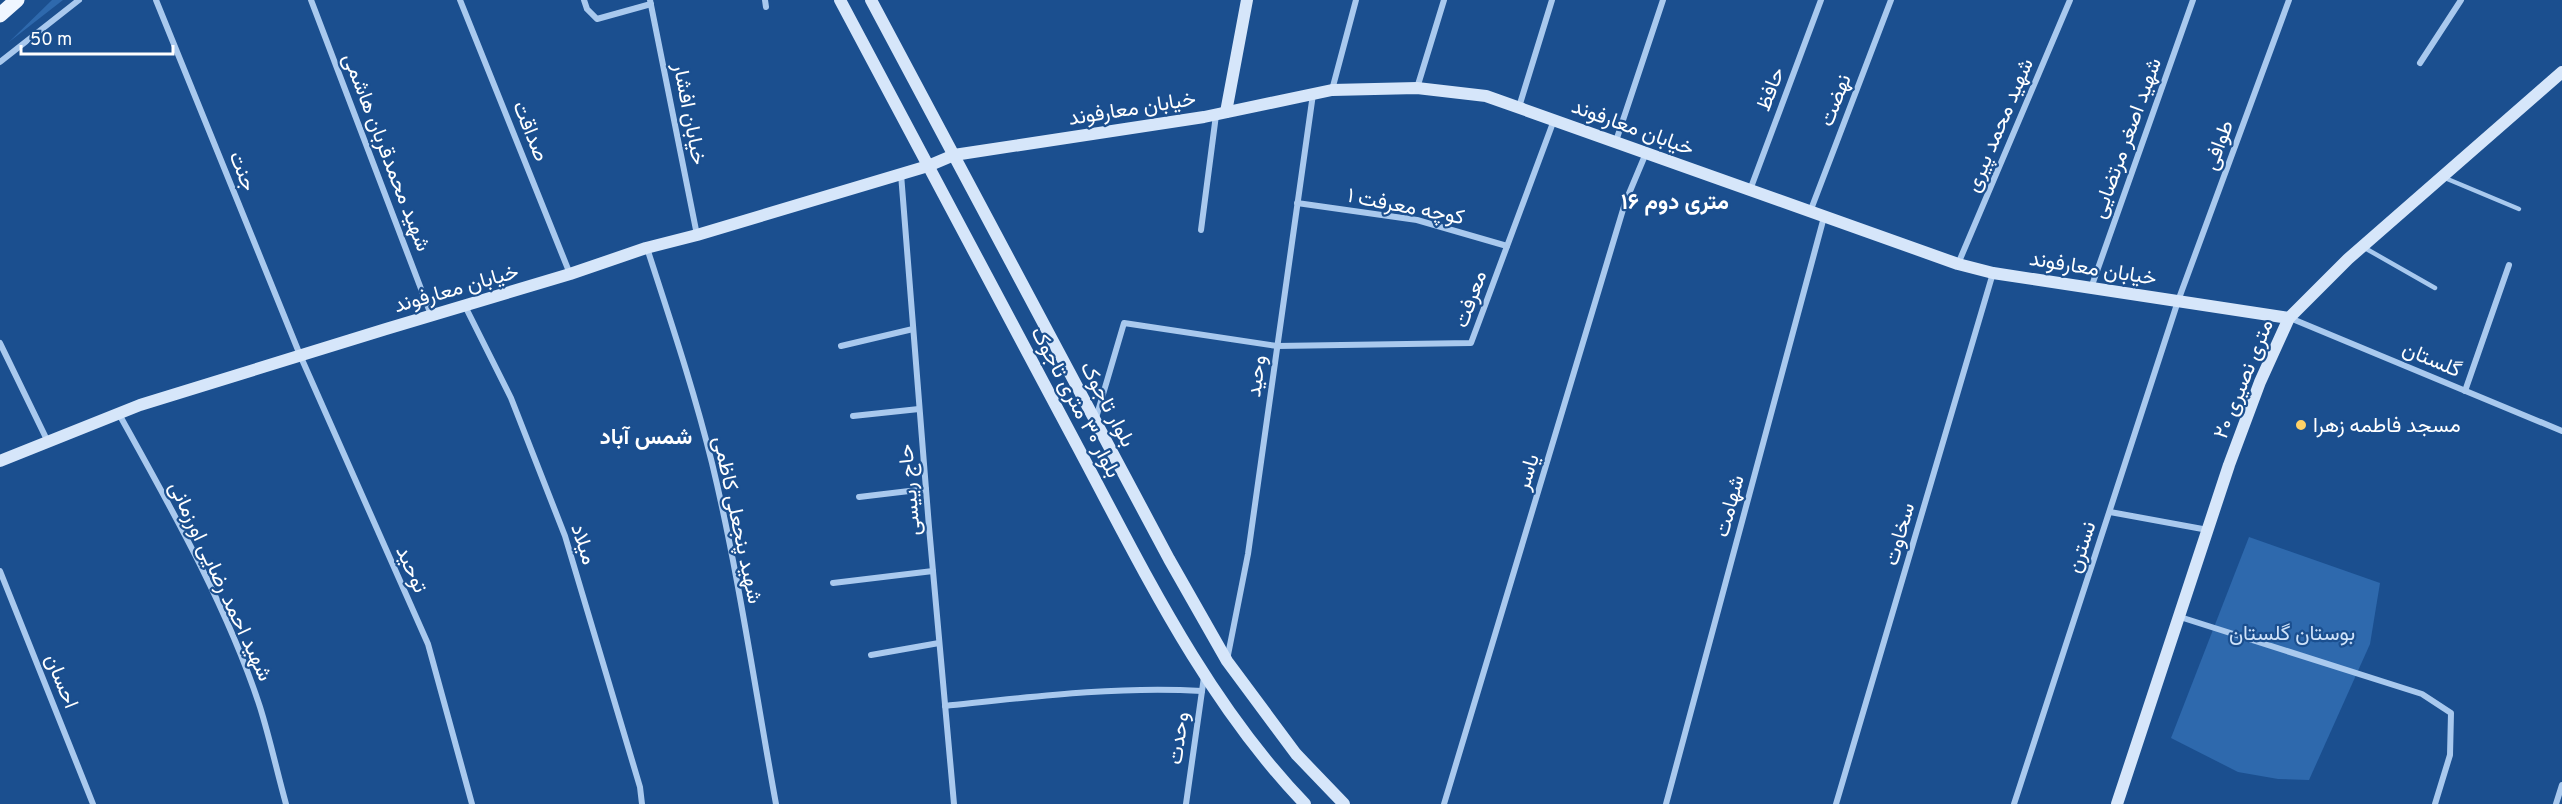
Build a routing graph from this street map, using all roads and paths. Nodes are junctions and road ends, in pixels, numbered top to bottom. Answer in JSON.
{"nodes":[{"id":1,"x":17,"y":0,"type":"edge"},
{"id":2,"x":79,"y":0,"type":"edge"},
{"id":3,"x":156,"y":0,"type":"edge"},
{"id":4,"x":311,"y":0,"type":"edge"},
{"id":5,"x":460,"y":0,"type":"edge"},
{"id":6,"x":584,"y":0,"type":"edge"},
{"id":7,"x":840,"y":0,"type":"edge"},
{"id":8,"x":871,"y":0,"type":"edge"},
{"id":9,"x":1247,"y":0,"type":"edge"},
{"id":10,"x":1356,"y":0,"type":"edge"},
{"id":11,"x":1444,"y":0,"type":"edge"},
{"id":12,"x":1552,"y":0,"type":"edge"},
{"id":13,"x":1663,"y":0,"type":"edge"},
{"id":14,"x":1821,"y":0,"type":"edge"},
{"id":15,"x":1892,"y":0,"type":"edge"},
{"id":16,"x":2070,"y":0,"type":"edge"},
{"id":17,"x":2193,"y":0,"type":"edge"},
{"id":18,"x":2289,"y":0,"type":"edge"},
{"id":19,"x":2461,"y":0,"type":"edge"},
{"id":20,"x":651,"y":2,"type":"edge"},
{"id":21,"x":0,"y":15,"type":"edge"},
{"id":22,"x":0,"y":62,"type":"edge"},
{"id":23,"x":2420,"y":63,"type":"dead end"},
{"id":24,"x":2562,"y":72,"type":"edge"},
{"id":25,"x":1417,"y":88,"type":"junction"},
{"id":26,"x":1332,"y":90,"type":"junction"},
{"id":27,"x":1313,"y":94,"type":"junction"},
{"id":28,"x":1519,"y":107,"type":"junction"},
{"id":29,"x":1221,"y":113,"type":"junction"},
{"id":30,"x":1554,"y":119,"type":"junction"},
{"id":31,"x":1616,"y":141,"type":"junction"},
{"id":32,"x":1647,"y":152,"type":"junction"},
{"id":33,"x":954,"y":155,"type":"junction"},
{"id":34,"x":928,"y":166,"type":"junction"},
{"id":35,"x":901,"y":174,"type":"junction"},
{"id":36,"x":2443,"y":177,"type":"junction"},
{"id":37,"x":1750,"y":190,"type":"junction"},
{"id":38,"x":1297,"y":203,"type":"junction"},
{"id":39,"x":2519,"y":209,"type":"dead end"},
{"id":40,"x":1809,"y":213,"type":"junction"},
{"id":41,"x":1824,"y":217,"type":"junction"},
{"id":42,"x":1201,"y":230,"type":"dead end"},
{"id":43,"x":697,"y":235,"type":"junction"},
{"id":44,"x":1508,"y":246,"type":"junction"},
{"id":45,"x":2363,"y":247,"type":"junction"},
{"id":46,"x":646,"y":248,"type":"junction"},
{"id":47,"x":1958,"y":264,"type":"junction"},
{"id":48,"x":2509,"y":265,"type":"dead end"},
{"id":49,"x":1993,"y":273,"type":"junction"},
{"id":50,"x":570,"y":274,"type":"junction"},
{"id":51,"x":2091,"y":288,"type":"junction"},
{"id":52,"x":2435,"y":288,"type":"dead end"},
{"id":53,"x":2178,"y":301,"type":"junction"},
{"id":54,"x":465,"y":305,"type":"junction"},
{"id":55,"x":431,"y":315,"type":"junction"},
{"id":56,"x":2289,"y":318,"type":"junction"},
{"id":57,"x":913,"y":329,"type":"junction"},
{"id":58,"x":0,"y":343,"type":"edge"},
{"id":59,"x":841,"y":346,"type":"dead end"},
{"id":60,"x":1277,"y":346,"type":"junction"},
{"id":61,"x":300,"y":355,"type":"junction"},
{"id":62,"x":2465,"y":391,"type":"junction"},
{"id":63,"x":919,"y":409,"type":"junction"},
{"id":64,"x":119,"y":414,"type":"junction"},
{"id":65,"x":853,"y":416,"type":"dead end"},
{"id":66,"x":1095,"y":420,"type":"junction"},
{"id":67,"x":2562,"y":431,"type":"edge"},
{"id":68,"x":48,"y":442,"type":"junction"},
{"id":69,"x":0,"y":461,"type":"edge"},
{"id":70,"x":926,"y":489,"type":"junction"},
{"id":71,"x":859,"y":497,"type":"dead end"},
{"id":72,"x":2110,"y":512,"type":"junction"},
{"id":73,"x":2208,"y":530,"type":"junction"},
{"id":74,"x":0,"y":571,"type":"edge"},
{"id":75,"x":933,"y":571,"type":"junction"},
{"id":76,"x":833,"y":583,"type":"dead end"},
{"id":77,"x":2180,"y":617,"type":"junction"},
{"id":78,"x":939,"y":643,"type":"junction"},
{"id":79,"x":872,"y":655,"type":"dead end"},
{"id":80,"x":1227,"y":661,"type":"junction"},
{"id":81,"x":1204,"y":676,"type":"junction"},
{"id":82,"x":1202,"y":691,"type":"junction"},
{"id":83,"x":945,"y":706,"type":"junction"},
{"id":84,"x":2562,"y":785,"type":"edge"},
{"id":85,"x":93,"y":804,"type":"edge"},
{"id":86,"x":286,"y":804,"type":"edge"},
{"id":87,"x":472,"y":804,"type":"edge"},
{"id":88,"x":642,"y":804,"type":"edge"},
{"id":89,"x":776,"y":804,"type":"edge"},
{"id":90,"x":954,"y":804,"type":"edge"},
{"id":91,"x":1186,"y":804,"type":"edge"},
{"id":92,"x":1305,"y":804,"type":"edge"},
{"id":93,"x":1344,"y":804,"type":"edge"},
{"id":94,"x":1444,"y":804,"type":"edge"},
{"id":95,"x":1666,"y":804,"type":"edge"},
{"id":96,"x":1836,"y":804,"type":"edge"},
{"id":97,"x":2014,"y":804,"type":"edge"},
{"id":98,"x":2116,"y":804,"type":"edge"},
{"id":99,"x":2434,"y":804,"type":"edge"},
{"id":100,"x":2556,"y":804,"type":"edge"}],
"edges":[{"from":1,"to":21,"type":"main road"},
{"from":2,"to":22,"type":"street"},
{"from":3,"to":61,"type":"street","name":"جنت"},
{"from":4,"to":55,"type":"street","name":"شهید محمدقربان هاشمی"},
{"from":5,"to":50,"type":"street","name":"صداقت"},
{"from":6,"to":20,"type":"street"},
{"from":7,"to":34,"type":"main road","name":"بلوار ۳۰ متری تاجوک"},
{"from":8,"to":33,"type":"main road","name":"بلوار تاجوک"},
{"from":9,"to":29,"type":"main road"},
{"from":10,"to":26,"type":"street"},
{"from":11,"to":25,"type":"street"},
{"from":12,"to":28,"type":"street"},
{"from":13,"to":31,"type":"street"},
{"from":14,"to":37,"type":"street","name":"حافظ"},
{"from":15,"to":40,"type":"street","name":"نهضت"},
{"from":16,"to":47,"type":"street","name":"شهید محمد پیری"},
{"from":17,"to":51,"type":"street","name":"شهید اصغر مرتضایی"},
{"from":18,"to":53,"type":"street","name":"طوافی"},
{"from":19,"to":23,"type":"street"},
{"from":20,"to":43,"type":"street","name":"خیابان افشار"},
{"from":24,"to":36,"type":"main road","name":"۲۰ متری نصیری"},
{"from":25,"to":26,"type":"main road","name":"خیابان معارفوند"},
{"from":25,"to":28,"type":"main road","name":"خیابان معارفوند"},
{"from":26,"to":27,"type":"main road","name":"خیابان معارفوند"},
{"from":27,"to":29,"type":"main road","name":"خیابان معارفوند"},
{"from":27,"to":38,"type":"street","name":"وحید"},
{"from":28,"to":30,"type":"main road","name":"خیابان معارفوند"},
{"from":29,"to":33,"type":"main road","name":"خیابان معارفوند"},
{"from":29,"to":42,"type":"street"},
{"from":30,"to":31,"type":"main road","name":"خیابان معارفوند"},
{"from":30,"to":44,"type":"street","name":"معرفت"},
{"from":31,"to":32,"type":"main road","name":"خیابان معارفوند"},
{"from":32,"to":37,"type":"main road","name":"خیابان معارفوند"},
{"from":32,"to":94,"type":"street","name":"یاسر"},
{"from":33,"to":34,"type":"main road","name":"خیابان معارفوند"},
{"from":33,"to":66,"type":"main road","name":"بلوار تاجوک"},
{"from":34,"to":35,"type":"main road","name":"خیابان معارفوند"},
{"from":34,"to":81,"type":"main road","name":"بلوار ۳۰ متری تاجوک"},
{"from":35,"to":43,"type":"main road","name":"خیابان معارفوند"},
{"from":35,"to":57,"type":"street","name":"حاج رییسی"},
{"from":36,"to":39,"type":"lane"},
{"from":36,"to":45,"type":"main road","name":"۲۰ متری نصیری"},
{"from":37,"to":40,"type":"main road","name":"خیابان معارفوند"},
{"from":38,"to":44,"type":"street","name":"کوچه معرفت ۱"},
{"from":38,"to":60,"type":"street","name":"وحید"},
{"from":40,"to":41,"type":"main road","name":"خیابان معارفوند"},
{"from":41,"to":47,"type":"main road","name":"خیابان معارفوند"},
{"from":41,"to":95,"type":"street","name":"شهامت"},
{"from":43,"to":46,"type":"main road","name":"خیابان معارفوند"},
{"from":44,"to":60,"type":"street","name":"معرفت"},
{"from":45,"to":52,"type":"lane"},
{"from":45,"to":56,"type":"main road","name":"۲۰ متری نصیری"},
{"from":46,"to":50,"type":"main road","name":"خیابان معارفوند"},
{"from":46,"to":89,"type":"street","name":"شهید پنجعلی کاظمی"},
{"from":47,"to":49,"type":"main road","name":"خیابان معارفوند"},
{"from":48,"to":62,"type":"street"},
{"from":49,"to":51,"type":"main road","name":"خیابان معارفوند"},
{"from":49,"to":96,"type":"street","name":"سخاوت"},
{"from":50,"to":54,"type":"main road","name":"خیابان معارفوند"},
{"from":51,"to":53,"type":"main road","name":"خیابان معارفوند"},
{"from":53,"to":56,"type":"main road","name":"خیابان معارفوند"},
{"from":53,"to":72,"type":"street","name":"نسترن"},
{"from":54,"to":55,"type":"main road","name":"خیابان معارفوند"},
{"from":54,"to":88,"type":"street","name":"میلاد"},
{"from":55,"to":61,"type":"main road","name":"خیابان معارفوند"},
{"from":56,"to":62,"type":"street","name":"گلستان"},
{"from":56,"to":73,"type":"main road","name":"۲۰ متری نصیری"},
{"from":57,"to":59,"type":"street"},
{"from":57,"to":63,"type":"street","name":"حاج رییسی"},
{"from":58,"to":68,"type":"street"},
{"from":60,"to":66,"type":"street"},
{"from":60,"to":80,"type":"street","name":"وحید"},
{"from":61,"to":64,"type":"main road","name":"خیابان معارفوند"},
{"from":61,"to":87,"type":"street","name":"توحید"},
{"from":62,"to":67,"type":"street","name":"گلستان"},
{"from":63,"to":65,"type":"street"},
{"from":63,"to":70,"type":"street","name":"حاج رییسی"},
{"from":64,"to":68,"type":"main road","name":"خیابان معارفوند"},
{"from":64,"to":86,"type":"street","name":"شهید احمد رضایی اورزمانی"},
{"from":66,"to":80,"type":"main road","name":"بلوار تاجوک"},
{"from":68,"to":69,"type":"main road","name":"خیابان معارفوند"},
{"from":70,"to":71,"type":"street"},
{"from":70,"to":75,"type":"street","name":"حاج رییسی"},
{"from":72,"to":73,"type":"street"},
{"from":72,"to":97,"type":"street","name":"نسترن"},
{"from":73,"to":77,"type":"main road","name":"۲۰ متری نصیری"},
{"from":74,"to":85,"type":"street","name":"احسان"},
{"from":75,"to":76,"type":"street"},
{"from":75,"to":78,"type":"street","name":"حاج رییسی"},
{"from":77,"to":98,"type":"main road","name":"۲۰ متری نصیری"},
{"from":77,"to":99,"type":"street"},
{"from":78,"to":79,"type":"street"},
{"from":78,"to":83,"type":"street","name":"حاج رییسی"},
{"from":80,"to":93,"type":"main road","name":"بلوار تاجوک"},
{"from":81,"to":82,"type":"street","name":"وحدت"},
{"from":81,"to":92,"type":"main road","name":"بلوار ۳۰ متری تاجوک"},
{"from":82,"to":83,"type":"street"},
{"from":82,"to":91,"type":"street","name":"وحدت"},
{"from":83,"to":90,"type":"street","name":"حاج رییسی"},
{"from":84,"to":100,"type":"street"}]}
